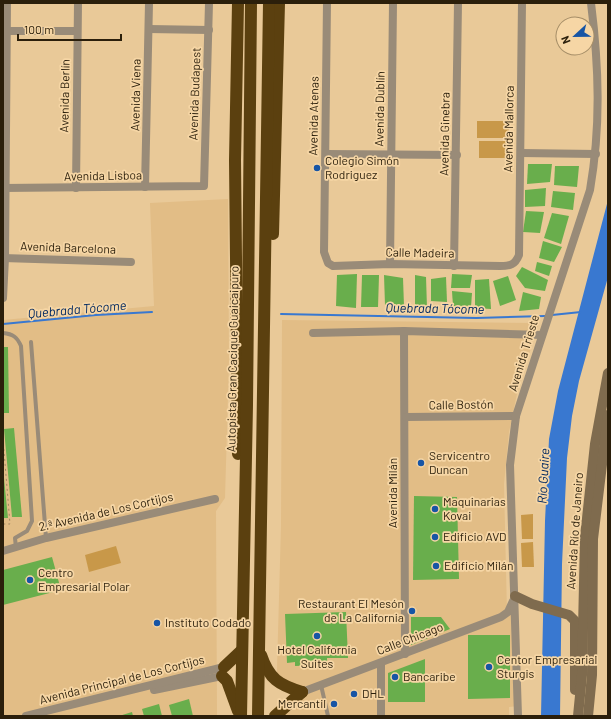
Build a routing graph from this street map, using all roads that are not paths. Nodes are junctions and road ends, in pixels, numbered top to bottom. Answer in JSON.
{"nodes":[{"id":1,"x":7,"y":3,"type":"edge"},
{"id":2,"x":78,"y":3,"type":"edge"},
{"id":3,"x":149,"y":3,"type":"edge"},
{"id":4,"x":210,"y":3,"type":"edge"},
{"id":5,"x":233,"y":3,"type":"edge"},
{"id":6,"x":238,"y":3,"type":"edge"},
{"id":7,"x":251,"y":3,"type":"edge"},
{"id":8,"x":269,"y":3,"type":"edge"},
{"id":9,"x":279,"y":3,"type":"edge"},
{"id":10,"x":327,"y":3,"type":"edge"},
{"id":11,"x":393,"y":3,"type":"edge"},
{"id":12,"x":458,"y":3,"type":"edge"},
{"id":13,"x":522,"y":3,"type":"edge"},
{"id":14,"x":591,"y":3,"type":"edge"},
{"id":15,"x":149,"y":29,"type":"junction"},
{"id":16,"x":209,"y":30,"type":"junction"},
{"id":17,"x":7,"y":31,"type":"junction"},
{"id":18,"x":78,"y":31,"type":"junction"},
{"id":19,"x":4,"y":114,"type":"edge"},
{"id":20,"x":521,"y":153,"type":"junction"},
{"id":21,"x":326,"y":154,"type":"junction"},
{"id":22,"x":596,"y":154,"type":"junction"},
{"id":23,"x":391,"y":155,"type":"junction"},
{"id":24,"x":457,"y":155,"type":"junction"},
{"id":25,"x":235,"y":160,"type":"junction"},
{"id":26,"x":204,"y":186,"type":"joint"},
{"id":27,"x":145,"y":187,"type":"junction"},
{"id":28,"x":4,"y":188,"type":"edge"},
{"id":29,"x":76,"y":188,"type":"junction"},
{"id":30,"x":324,"y":252,"type":"joint"},
{"id":31,"x":519,"y":255,"type":"joint"},
{"id":32,"x":4,"y":258,"type":"edge"},
{"id":33,"x":131,"y":262,"type":"dead end"},
{"id":34,"x":390,"y":264,"type":"junction"},
{"id":35,"x":454,"y":266,"type":"junction"},
{"id":36,"x":3,"y":298,"type":"edge"},
{"id":37,"x":263,"y":318,"type":"junction"},
{"id":38,"x":404,"y":331,"type":"junction"},
{"id":39,"x":3,"y":333,"type":"edge"},
{"id":40,"x":313,"y":333,"type":"dead end"},
{"id":41,"x":542,"y":335,"type":"junction"},
{"id":42,"x":31,"y":342,"type":"dead end"},
{"id":43,"x":608,"y":373,"type":"edge"},
{"id":44,"x":608,"y":415,"type":"edge"},
{"id":45,"x":516,"y":416,"type":"junction"},
{"id":46,"x":406,"y":417,"type":"junction"},
{"id":47,"x":215,"y":499,"type":"dead end"},
{"id":48,"x":245,"y":524,"type":"junction"},
{"id":49,"x":46,"y":538,"type":"junction"},
{"id":50,"x":16,"y":548,"type":"junction"},
{"id":51,"x":3,"y":552,"type":"edge"},
{"id":52,"x":515,"y":596,"type":"junction"},
{"id":53,"x":259,"y":650,"type":"junction"},
{"id":54,"x":241,"y":651,"type":"junction"},
{"id":55,"x":405,"y":654,"type":"junction"},
{"id":56,"x":381,"y":663,"type":"junction"},
{"id":57,"x":223,"y":672,"type":"junction"},
{"id":58,"x":320,"y":685,"type":"junction"},
{"id":59,"x":302,"y":692,"type":"junction"},
{"id":60,"x":26,"y":716,"type":"edge"},
{"id":61,"x":45,"y":716,"type":"edge"},
{"id":62,"x":240,"y":716,"type":"edge"},
{"id":63,"x":258,"y":716,"type":"edge"},
{"id":64,"x":274,"y":716,"type":"edge"},
{"id":65,"x":328,"y":716,"type":"edge"},
{"id":66,"x":381,"y":716,"type":"edge"},
{"id":67,"x":518,"y":716,"type":"edge"},
{"id":68,"x":574,"y":716,"type":"edge"},
{"id":69,"x":578,"y":716,"type":"edge"},
{"id":70,"x":588,"y":716,"type":"edge"}],
"edges":[{"from":1,"to":17,"type":"street"},
{"from":2,"to":18,"type":"street","name":"Avenida Berlín"},
{"from":3,"to":15,"type":"street","name":"Avenida Viena"},
{"from":4,"to":16,"type":"street","name":"Avenida Budapest"},
{"from":5,"to":25,"type":"highway"},
{"from":6,"to":25,"type":"highway"},
{"from":7,"to":48,"type":"highway","name":"Autopista Gran Cacique Guaicaipuro"},
{"from":8,"to":37,"type":"highway"},
{"from":9,"to":37,"type":"highway"},
{"from":10,"to":21,"type":"street","name":"Avenida Atenas"},
{"from":11,"to":23,"type":"street","name":"Avenida Dublín"},
{"from":12,"to":24,"type":"street","name":"Avenida Ginebra"},
{"from":13,"to":20,"type":"street","name":"Avenida Mallorca"},
{"from":14,"to":22,"type":"street","name":"Avenida Trieste"},
{"from":15,"to":16,"type":"street"},
{"from":15,"to":27,"type":"street","name":"Avenida Viena"},
{"from":16,"to":26,"type":"street","name":"Avenida Budapest"},
{"from":17,"to":18,"type":"street"},
{"from":17,"to":19,"type":"street"},
{"from":18,"to":29,"type":"street","name":"Avenida Berlín"},
{"from":19,"to":28,"type":"street"},
{"from":20,"to":22,"type":"street"},
{"from":20,"to":31,"type":"street","name":"Avenida Mallorca"},
{"from":21,"to":23,"type":"street"},
{"from":21,"to":30,"type":"street","name":"Avenida Atenas"},
{"from":22,"to":41,"type":"street","name":"Avenida Trieste"},
{"from":23,"to":24,"type":"street"},
{"from":23,"to":34,"type":"street","name":"Avenida Dublín"},
{"from":24,"to":35,"type":"street","name":"Avenida Ginebra"},
{"from":25,"to":48,"type":"highway"},
{"from":26,"to":27,"type":"street","name":"Avenida Lisboa"},
{"from":27,"to":29,"type":"street","name":"Avenida Lisboa"},
{"from":28,"to":29,"type":"street","name":"Avenida Lisboa"},
{"from":28,"to":32,"type":"street"},
{"from":30,"to":34,"type":"street","name":"Calle Madeira"},
{"from":31,"to":35,"type":"street","name":"Calle Madeira"},
{"from":32,"to":33,"type":"street","name":"Avenida Barcelona"},
{"from":32,"to":36,"type":"street"},
{"from":34,"to":35,"type":"street","name":"Calle Madeira"},
{"from":37,"to":53,"type":"highway"},
{"from":38,"to":40,"type":"street"},
{"from":38,"to":41,"type":"street"},
{"from":38,"to":46,"type":"street","name":"Avenida Milán"},
{"from":39,"to":50,"type":"lane"},
{"from":41,"to":45,"type":"street","name":"Avenida Trieste"},
{"from":42,"to":49,"type":"lane"},
{"from":43,"to":69,"type":"street","name":"Avenida Río de Janeiro"},
{"from":44,"to":70,"type":"street","name":"Avenida Río de Janeiro"},
{"from":45,"to":46,"type":"street","name":"Calle Bostón"},
{"from":45,"to":52,"type":"street","name":"Avenida Trieste"},
{"from":46,"to":55,"type":"street","name":"Avenida Milán"},
{"from":47,"to":49,"type":"street","name":"2.ª Avenida de Los Cortijos"},
{"from":48,"to":54,"type":"highway","name":"Autopista Gran Cacique Guaicaipuro"},
{"from":49,"to":50,"type":"street","name":"2.ª Avenida de Los Cortijos"},
{"from":50,"to":51,"type":"street","name":"2.ª Avenida de Los Cortijos"},
{"from":52,"to":55,"type":"street","name":"Calle Chicago"},
{"from":52,"to":67,"type":"street","name":"Avenida Trieste"},
{"from":52,"to":68,"type":"street"},
{"from":53,"to":59,"type":"highway"},
{"from":53,"to":63,"type":"highway"},
{"from":54,"to":57,"type":"highway"},
{"from":54,"to":62,"type":"highway","name":"Autopista Gran Cacique Guaicaipuro"},
{"from":55,"to":56,"type":"street","name":"Calle Chicago"},
{"from":56,"to":58,"type":"street","name":"Calle Chicago"},
{"from":56,"to":66,"type":"street"},
{"from":57,"to":60,"type":"street","name":"Avenida Principal de Los Cortijos"},
{"from":57,"to":61,"type":"street","name":"Avenida Principal de Los Cortijos"},
{"from":57,"to":62,"type":"highway"},
{"from":58,"to":59,"type":"street","name":"Calle Chicago"},
{"from":58,"to":65,"type":"lane"},
{"from":59,"to":64,"type":"highway"}]}
